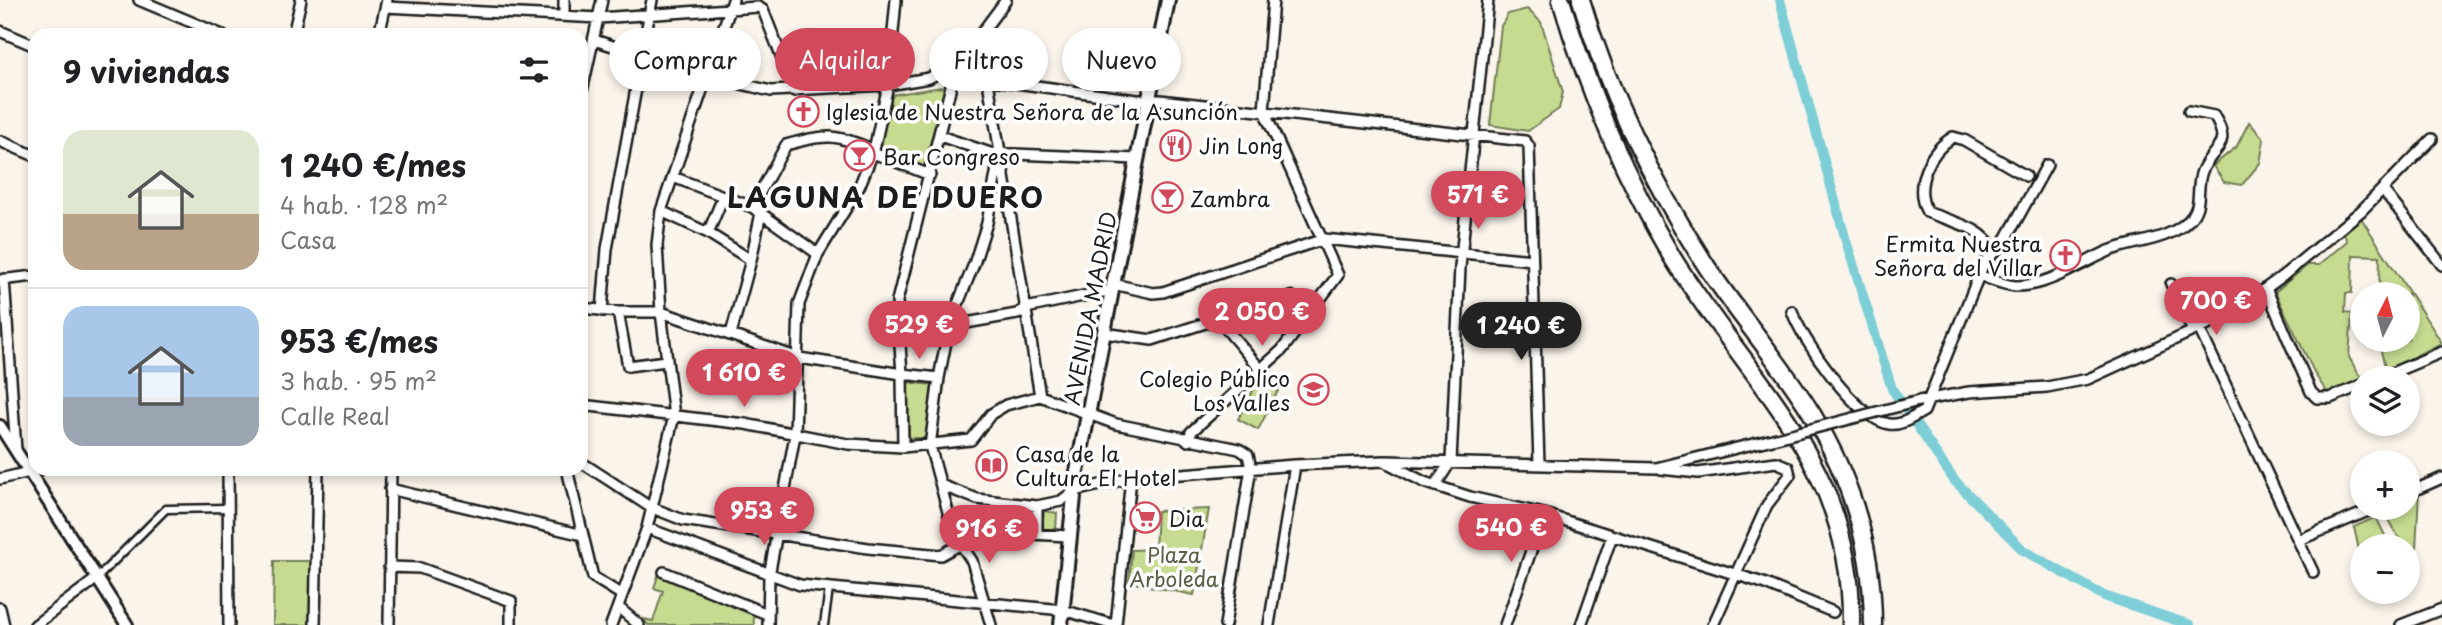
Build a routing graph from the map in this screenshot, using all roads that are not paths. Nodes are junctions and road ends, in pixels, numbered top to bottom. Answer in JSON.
{"nodes":[{"id":1,"x":139,"y":0,"type":"edge"},
{"id":2,"x":300,"y":0,"type":"edge"},
{"id":3,"x":565,"y":0,"type":"edge"},
{"id":4,"x":602,"y":0,"type":"edge"},
{"id":5,"x":652,"y":0,"type":"edge"},
{"id":6,"x":896,"y":0,"type":"edge"},
{"id":7,"x":1006,"y":0,"type":"edge"},
{"id":8,"x":1168,"y":0,"type":"edge"},
{"id":9,"x":1273,"y":0,"type":"edge"},
{"id":10,"x":1488,"y":0,"type":"edge"},
{"id":11,"x":1561,"y":0,"type":"edge"},
{"id":12,"x":1581,"y":0,"type":"edge"},
{"id":13,"x":386,"y":4,"type":"edge"},
{"id":14,"x":732,"y":4,"type":"edge"},
{"id":15,"x":650,"y":14,"type":"junction"},
{"id":16,"x":564,"y":16,"type":"junction"},
{"id":17,"x":599,"y":18,"type":"junction"},
{"id":18,"x":205,"y":28,"type":"edge"},
{"id":19,"x":294,"y":28,"type":"edge"},
{"id":20,"x":381,"y":28,"type":"edge"},
{"id":21,"x":648,"y":28,"type":"edge"},
{"id":22,"x":724,"y":28,"type":"edge"},
{"id":23,"x":893,"y":28,"type":"edge"},
{"id":24,"x":985,"y":28,"type":"edge"},
{"id":25,"x":0,"y":31,"type":"edge"},
{"id":26,"x":775,"y":39,"type":"edge"},
{"id":27,"x":594,"y":40,"type":"junction"},
{"id":28,"x":28,"y":43,"type":"edge"},
{"id":29,"x":609,"y":45,"type":"edge"},
{"id":30,"x":588,"y":59,"type":"edge"},
{"id":31,"x":1048,"y":87,"type":"edge"},
{"id":32,"x":637,"y":91,"type":"edge"},
{"id":33,"x":702,"y":91,"type":"edge"},
{"id":34,"x":887,"y":91,"type":"edge"},
{"id":35,"x":950,"y":91,"type":"edge"},
{"id":36,"x":989,"y":91,"type":"edge"},
{"id":37,"x":1149,"y":100,"type":"junction"},
{"id":38,"x":1264,"y":111,"type":"junction"},
{"id":39,"x":2189,"y":111,"type":"dead end"},
{"id":40,"x":1474,"y":133,"type":"junction"},
{"id":41,"x":940,"y":136,"type":"junction"},
{"id":42,"x":2432,"y":139,"type":"dead end"},
{"id":43,"x":0,"y":141,"type":"edge"},
{"id":44,"x":873,"y":152,"type":"junction"},
{"id":45,"x":1000,"y":152,"type":"junction"},
{"id":46,"x":28,"y":153,"type":"edge"},
{"id":47,"x":1137,"y":159,"type":"junction"},
{"id":48,"x":2047,"y":165,"type":"dead end"},
{"id":49,"x":930,"y":175,"type":"junction"},
{"id":50,"x":2026,"y":176,"type":"dead end"},
{"id":51,"x":673,"y":177,"type":"junction"},
{"id":52,"x":1000,"y":187,"type":"junction"},
{"id":53,"x":2383,"y":190,"type":"junction"},
{"id":54,"x":723,"y":197,"type":"junction"},
{"id":55,"x":757,"y":210,"type":"junction"},
{"id":56,"x":661,"y":211,"type":"junction"},
{"id":57,"x":708,"y":233,"type":"junction"},
{"id":58,"x":1324,"y":239,"type":"junction"},
{"id":59,"x":1995,"y":251,"type":"junction"},
{"id":60,"x":1461,"y":252,"type":"junction"},
{"id":61,"x":818,"y":254,"type":"junction"},
{"id":62,"x":751,"y":260,"type":"junction"},
{"id":63,"x":1532,"y":260,"type":"junction"},
{"id":64,"x":2442,"y":265,"type":"edge"},
{"id":65,"x":1979,"y":275,"type":"junction"},
{"id":66,"x":28,"y":277,"type":"edge"},
{"id":67,"x":2,"y":279,"type":"edge"},
{"id":68,"x":2171,"y":284,"type":"dead end"},
{"id":69,"x":1112,"y":287,"type":"junction"},
{"id":70,"x":2266,"y":288,"type":"junction"},
{"id":71,"x":1026,"y":307,"type":"junction"},
{"id":72,"x":588,"y":309,"type":"edge"},
{"id":73,"x":1792,"y":311,"type":"dead end"},
{"id":74,"x":602,"y":312,"type":"junction"},
{"id":75,"x":618,"y":312,"type":"junction"},
{"id":76,"x":661,"y":312,"type":"junction"},
{"id":77,"x":1312,"y":312,"type":"junction"},
{"id":78,"x":1219,"y":319,"type":"junction"},
{"id":79,"x":950,"y":326,"type":"junction"},
{"id":80,"x":2196,"y":330,"type":"junction"},
{"id":81,"x":1104,"y":332,"type":"junction"},
{"id":82,"x":731,"y":334,"type":"junction"},
{"id":83,"x":2442,"y":352,"type":"edge"},
{"id":84,"x":799,"y":358,"type":"junction"},
{"id":85,"x":666,"y":360,"type":"junction"},
{"id":86,"x":2409,"y":366,"type":"edge"},
{"id":87,"x":1261,"y":370,"type":"junction"},
{"id":88,"x":902,"y":374,"type":"junction"},
{"id":89,"x":939,"y":378,"type":"junction"},
{"id":90,"x":2350,"y":390,"type":"edge"},
{"id":91,"x":1040,"y":396,"type":"junction"},
{"id":92,"x":1931,"y":399,"type":"junction"},
{"id":93,"x":588,"y":406,"type":"edge"},
{"id":94,"x":1088,"y":414,"type":"junction"},
{"id":95,"x":674,"y":416,"type":"junction"},
{"id":96,"x":0,"y":426,"type":"edge"},
{"id":97,"x":795,"y":435,"type":"junction"},
{"id":98,"x":1188,"y":441,"type":"junction"},
{"id":99,"x":930,"y":446,"type":"junction"},
{"id":100,"x":902,"y":447,"type":"junction"},
{"id":101,"x":16,"y":451,"type":"junction"},
{"id":102,"x":1384,"y":461,"type":"junction"},
{"id":103,"x":1451,"y":461,"type":"junction"},
{"id":104,"x":1539,"y":464,"type":"junction"},
{"id":105,"x":1295,"y":465,"type":"junction"},
{"id":106,"x":588,"y":467,"type":"edge"},
{"id":107,"x":1251,"y":468,"type":"junction"},
{"id":108,"x":1656,"y":468,"type":"junction"},
{"id":109,"x":28,"y":472,"type":"joint"},
{"id":110,"x":31,"y":476,"type":"edge"},
{"id":111,"x":228,"y":476,"type":"edge"},
{"id":112,"x":318,"y":476,"type":"edge"},
{"id":113,"x":391,"y":476,"type":"edge"},
{"id":114,"x":569,"y":476,"type":"edge"},
{"id":115,"x":1131,"y":478,"type":"junction"},
{"id":116,"x":2442,"y":478,"type":"edge"},
{"id":117,"x":0,"y":479,"type":"edge"},
{"id":118,"x":943,"y":486,"type":"junction"},
{"id":119,"x":1435,"y":486,"type":"junction"},
{"id":120,"x":2420,"y":488,"type":"edge"},
{"id":121,"x":390,"y":489,"type":"junction"},
{"id":122,"x":1074,"y":491,"type":"junction"},
{"id":123,"x":1037,"y":506,"type":"junction"},
{"id":124,"x":650,"y":507,"type":"junction"},
{"id":125,"x":229,"y":508,"type":"junction"},
{"id":126,"x":1544,"y":514,"type":"junction"},
{"id":127,"x":2350,"y":519,"type":"edge"},
{"id":128,"x":647,"y":528,"type":"junction"},
{"id":129,"x":993,"y":532,"type":"dead end"},
{"id":130,"x":1037,"y":533,"type":"junction"},
{"id":131,"x":777,"y":534,"type":"junction"},
{"id":132,"x":583,"y":535,"type":"junction"},
{"id":133,"x":1068,"y":536,"type":"junction"},
{"id":134,"x":1612,"y":536,"type":"junction"},
{"id":135,"x":2299,"y":540,"type":"junction"},
{"id":136,"x":959,"y":545,"type":"junction"},
{"id":137,"x":390,"y":567,"type":"junction"},
{"id":138,"x":664,"y":572,"type":"dead end"},
{"id":139,"x":2313,"y":572,"type":"dead end"},
{"id":140,"x":1733,"y":575,"type":"junction"},
{"id":141,"x":769,"y":576,"type":"junction"},
{"id":142,"x":96,"y":579,"type":"junction"},
{"id":143,"x":829,"y":589,"type":"junction"},
{"id":144,"x":622,"y":595,"type":"junction"},
{"id":145,"x":985,"y":603,"type":"junction"},
{"id":146,"x":618,"y":607,"type":"junction"},
{"id":147,"x":0,"y":608,"type":"edge"},
{"id":148,"x":2442,"y":609,"type":"edge"},
{"id":149,"x":1063,"y":610,"type":"junction"},
{"id":150,"x":1833,"y":612,"type":"dead end"},
{"id":151,"x":767,"y":614,"type":"junction"},
{"id":152,"x":4,"y":625,"type":"edge"},
{"id":153,"x":35,"y":625,"type":"edge"},
{"id":154,"x":127,"y":625,"type":"edge"},
{"id":155,"x":229,"y":625,"type":"edge"},
{"id":156,"x":315,"y":625,"type":"edge"},
{"id":157,"x":389,"y":625,"type":"edge"},
{"id":158,"x":511,"y":625,"type":"edge"},
{"id":159,"x":611,"y":625,"type":"edge"},
{"id":160,"x":639,"y":625,"type":"edge"},
{"id":161,"x":768,"y":625,"type":"edge"},
{"id":162,"x":824,"y":625,"type":"edge"},
{"id":163,"x":990,"y":625,"type":"edge"},
{"id":164,"x":1061,"y":625,"type":"edge"},
{"id":165,"x":1115,"y":625,"type":"edge"},
{"id":166,"x":1225,"y":625,"type":"edge"},
{"id":167,"x":1269,"y":625,"type":"edge"},
{"id":168,"x":1505,"y":625,"type":"edge"},
{"id":169,"x":1581,"y":625,"type":"edge"},
{"id":170,"x":1713,"y":625,"type":"edge"},
{"id":171,"x":1852,"y":625,"type":"edge"},
{"id":172,"x":1873,"y":625,"type":"edge"},
{"id":173,"x":2401,"y":625,"type":"edge"}],
"edges":[{"from":1,"to":18,"type":"street"},
{"from":2,"to":19,"type":"street"},
{"from":3,"to":16,"type":"street"},
{"from":4,"to":17,"type":"street"},
{"from":5,"to":15,"type":"street"},
{"from":6,"to":23,"type":"street"},
{"from":7,"to":24,"type":"street"},
{"from":8,"to":37,"type":"main road","name":"AVENIDA MADRID"},
{"from":9,"to":38,"type":"street"},
{"from":10,"to":40,"type":"street"},
{"from":11,"to":171,"type":"highway"},
{"from":12,"to":172,"type":"highway"},
{"from":13,"to":16,"type":"street"},
{"from":13,"to":20,"type":"street"},
{"from":14,"to":15,"type":"street"},
{"from":14,"to":22,"type":"street"},
{"from":14,"to":26,"type":"street"},
{"from":15,"to":17,"type":"street"},
{"from":15,"to":21,"type":"street"},
{"from":16,"to":17,"type":"street"},
{"from":17,"to":27,"type":"street"},
{"from":25,"to":28,"type":"street"},
{"from":27,"to":29,"type":"street"},
{"from":27,"to":30,"type":"street"},
{"from":31,"to":37,"type":"street"},
{"from":32,"to":74,"type":"street"},
{"from":33,"to":51,"type":"street"},
{"from":34,"to":44,"type":"street"},
{"from":35,"to":41,"type":"street"},
{"from":36,"to":45,"type":"street"},
{"from":37,"to":38,"type":"street"},
{"from":37,"to":47,"type":"main road","name":"AVENIDA MADRID"},
{"from":38,"to":40,"type":"street"},
{"from":38,"to":58,"type":"street"},
{"from":39,"to":65,"type":"street"},
{"from":40,"to":60,"type":"street"},
{"from":40,"to":63,"type":"street"},
{"from":41,"to":45,"type":"street"},
{"from":41,"to":49,"type":"street"},
{"from":42,"to":53,"type":"street"},
{"from":43,"to":46,"type":"street"},
{"from":44,"to":49,"type":"street"},
{"from":44,"to":55,"type":"street"},
{"from":44,"to":61,"type":"street"},
{"from":45,"to":47,"type":"street"},
{"from":45,"to":52,"type":"street"},
{"from":47,"to":69,"type":"main road","name":"AVENIDA MADRID"},
{"from":48,"to":59,"type":"street"},
{"from":49,"to":88,"type":"street"},
{"from":50,"to":59,"type":"street"},
{"from":51,"to":54,"type":"street"},
{"from":51,"to":56,"type":"street"},
{"from":52,"to":71,"type":"street"},
{"from":52,"to":79,"type":"street"},
{"from":53,"to":64,"type":"street"},
{"from":53,"to":70,"type":"street"},
{"from":54,"to":55,"type":"street"},
{"from":54,"to":57,"type":"street"},
{"from":55,"to":61,"type":"street"},
{"from":55,"to":62,"type":"street"},
{"from":56,"to":57,"type":"street"},
{"from":56,"to":76,"type":"street"},
{"from":57,"to":62,"type":"street"},
{"from":58,"to":60,"type":"street"},
{"from":58,"to":69,"type":"street"},
{"from":58,"to":77,"type":"street"},
{"from":59,"to":65,"type":"street"},
{"from":60,"to":63,"type":"street"},
{"from":60,"to":103,"type":"street"},
{"from":61,"to":84,"type":"street"},
{"from":62,"to":82,"type":"street"},
{"from":63,"to":104,"type":"street"},
{"from":65,"to":92,"type":"street"},
{"from":66,"to":67,"type":"street"},
{"from":67,"to":101,"type":"street"},
{"from":68,"to":80,"type":"street"},
{"from":69,"to":71,"type":"street"},
{"from":69,"to":81,"type":"main road","name":"AVENIDA MADRID"},
{"from":70,"to":80,"type":"street"},
{"from":70,"to":90,"type":"street"},
{"from":71,"to":79,"type":"street"},
{"from":71,"to":91,"type":"street"},
{"from":72,"to":74,"type":"street"},
{"from":73,"to":92,"type":"street"},
{"from":74,"to":75,"type":"street"},
{"from":75,"to":76,"type":"street"},
{"from":75,"to":85,"type":"street"},
{"from":76,"to":82,"type":"street"},
{"from":76,"to":85,"type":"street"},
{"from":77,"to":78,"type":"street"},
{"from":77,"to":87,"type":"street"},
{"from":78,"to":81,"type":"street"},
{"from":78,"to":87,"type":"street"},
{"from":79,"to":89,"type":"street"},
{"from":80,"to":92,"type":"street"},
{"from":80,"to":135,"type":"street"},
{"from":81,"to":94,"type":"main road","name":"AVENIDA MADRID"},
{"from":82,"to":84,"type":"street"},
{"from":83,"to":86,"type":"street"},
{"from":84,"to":88,"type":"street"},
{"from":84,"to":97,"type":"street"},
{"from":85,"to":95,"type":"street"},
{"from":87,"to":98,"type":"street"},
{"from":88,"to":89,"type":"street"},
{"from":88,"to":100,"type":"street"},
{"from":89,"to":99,"type":"street"},
{"from":91,"to":94,"type":"street"},
{"from":91,"to":99,"type":"street"},
{"from":92,"to":108,"type":"street","bridge":true},
{"from":93,"to":95,"type":"street"},
{"from":94,"to":98,"type":"street"},
{"from":94,"to":122,"type":"main road","name":"AVENIDA MADRID"},
{"from":95,"to":97,"type":"street"},
{"from":95,"to":124,"type":"street"},
{"from":96,"to":101,"type":"street"},
{"from":97,"to":100,"type":"street"},
{"from":97,"to":131,"type":"street"},
{"from":98,"to":107,"type":"street"},
{"from":99,"to":100,"type":"street"},
{"from":99,"to":118,"type":"street"},
{"from":101,"to":109,"type":"street"},
{"from":102,"to":103,"type":"street"},
{"from":102,"to":105,"type":"street"},
{"from":102,"to":119,"type":"street"},
{"from":103,"to":104,"type":"street"},
{"from":103,"to":119,"type":"street"},
{"from":104,"to":108,"type":"street"},
{"from":105,"to":107,"type":"street"},
{"from":105,"to":167,"type":"street"},
{"from":106,"to":124,"type":"street"},
{"from":107,"to":115,"type":"street"},
{"from":107,"to":166,"type":"street"},
{"from":108,"to":140,"type":"street"},
{"from":109,"to":117,"type":"street"},
{"from":110,"to":142,"type":"street"},
{"from":111,"to":125,"type":"street"},
{"from":112,"to":156,"type":"street"},
{"from":113,"to":121,"type":"street"},
{"from":114,"to":132,"type":"street"},
{"from":115,"to":122,"type":"street"},
{"from":115,"to":165,"type":"street"},
{"from":116,"to":120,"type":"street"},
{"from":118,"to":123,"type":"street"},
{"from":118,"to":136,"type":"street"},
{"from":119,"to":126,"type":"street"},
{"from":121,"to":132,"type":"street"},
{"from":121,"to":137,"type":"street"},
{"from":122,"to":123,"type":"street"},
{"from":122,"to":133,"type":"main road","name":"AVENIDA MADRID"},
{"from":123,"to":130,"type":"street"},
{"from":124,"to":128,"type":"street"},
{"from":124,"to":131,"type":"street"},
{"from":125,"to":142,"type":"street"},
{"from":125,"to":155,"type":"street"},
{"from":126,"to":134,"type":"street"},
{"from":126,"to":168,"type":"street"},
{"from":127,"to":135,"type":"street"},
{"from":128,"to":141,"type":"street"},
{"from":128,"to":144,"type":"street"},
{"from":129,"to":130,"type":"street"},
{"from":130,"to":133,"type":"street"},
{"from":131,"to":136,"type":"street"},
{"from":131,"to":141,"type":"street"},
{"from":132,"to":144,"type":"street"},
{"from":133,"to":149,"type":"main road","name":"AVENIDA MADRID"},
{"from":134,"to":140,"type":"street"},
{"from":134,"to":169,"type":"street"},
{"from":135,"to":139,"type":"street"},
{"from":136,"to":145,"type":"street"},
{"from":137,"to":157,"type":"street"},
{"from":137,"to":158,"type":"street"},
{"from":138,"to":151,"type":"street"},
{"from":140,"to":150,"type":"street"},
{"from":140,"to":170,"type":"street"},
{"from":141,"to":143,"type":"street"},
{"from":141,"to":151,"type":"street"},
{"from":142,"to":153,"type":"street"},
{"from":142,"to":154,"type":"street"},
{"from":143,"to":145,"type":"street"},
{"from":143,"to":162,"type":"street"},
{"from":144,"to":146,"type":"street"},
{"from":145,"to":149,"type":"street"},
{"from":145,"to":163,"type":"street"},
{"from":146,"to":159,"type":"street"},
{"from":146,"to":160,"type":"street"},
{"from":147,"to":152,"type":"street"},
{"from":148,"to":173,"type":"street"},
{"from":149,"to":164,"type":"main road","name":"AVENIDA MADRID"},
{"from":149,"to":165,"type":"street"},
{"from":151,"to":161,"type":"street"}]}
